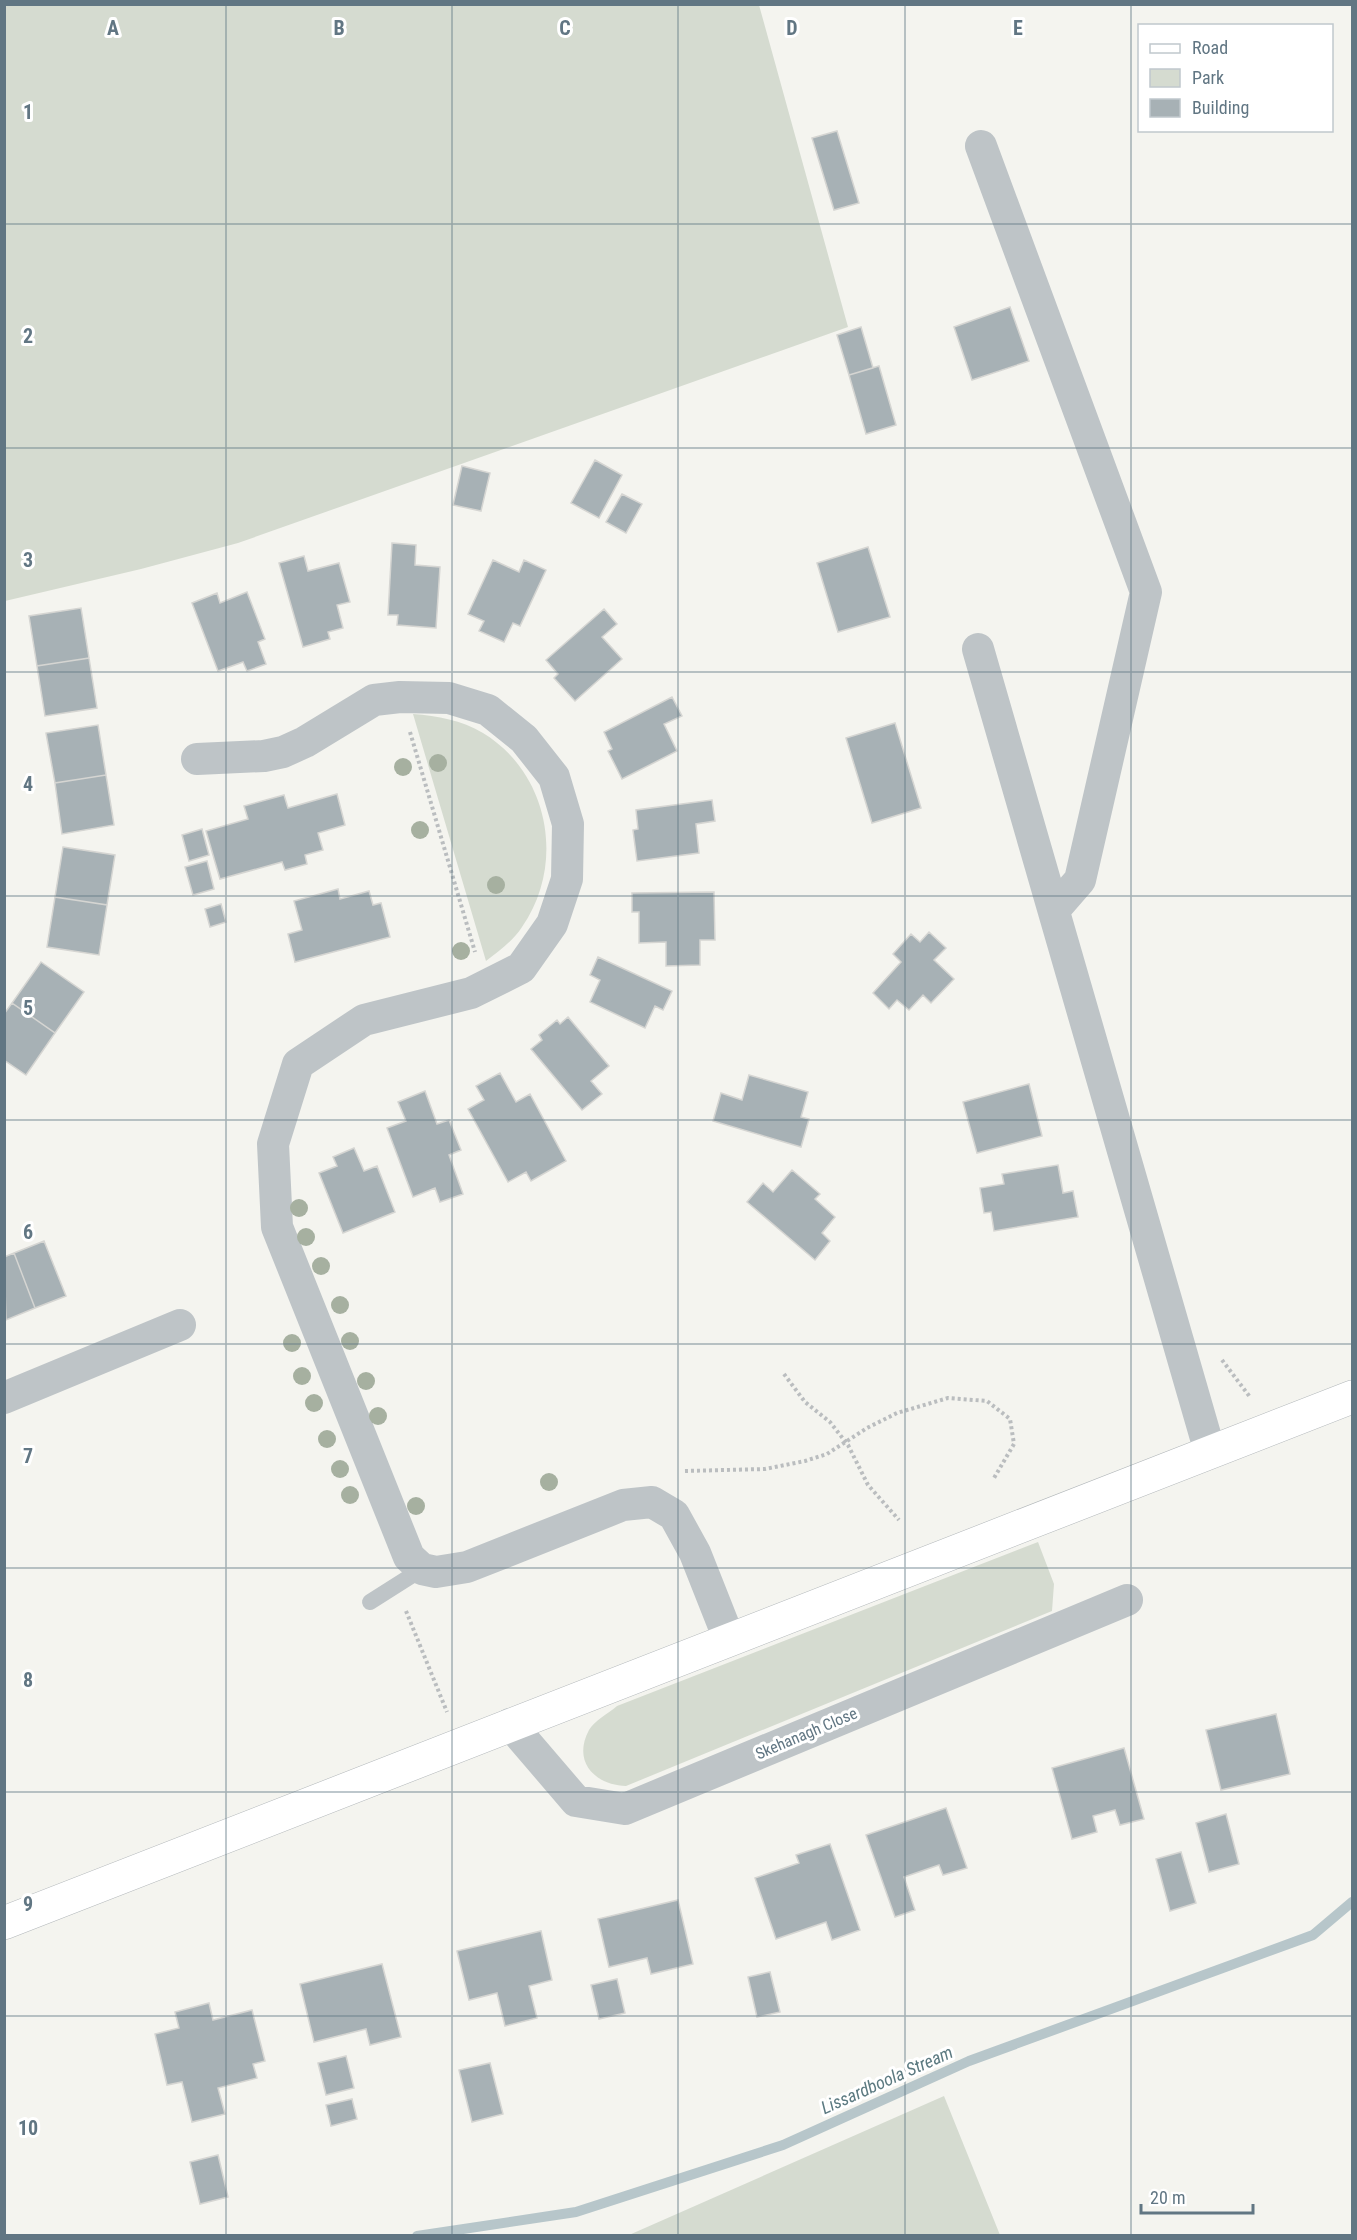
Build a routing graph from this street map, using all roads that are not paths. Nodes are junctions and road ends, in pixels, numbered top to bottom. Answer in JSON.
{"nodes":[{"id":1,"x":981,"y":146,"type":"dead end"},
{"id":2,"x":978,"y":649,"type":"dead end"},
{"id":3,"x":197,"y":759,"type":"dead end"},
{"id":4,"x":1054,"y":910,"type":"junction"},
{"id":5,"x":180,"y":1324,"type":"dead end"},
{"id":6,"x":1353,"y":1396,"type":"edge"},
{"id":7,"x":4,"y":1398,"type":"edge"},
{"id":8,"x":1210,"y":1452,"type":"junction"},
{"id":9,"x":422,"y":1569,"type":"junction"},
{"id":10,"x":1127,"y":1600,"type":"dead end"},
{"id":11,"x":370,"y":1602,"type":"dead end"},
{"id":12,"x":729,"y":1639,"type":"junction"},
{"id":13,"x":510,"y":1724,"type":"junction"},
{"id":14,"x":4,"y":1923,"type":"edge"}],
"edges":[{"from":1,"to":4,"type":"street"},
{"from":2,"to":4,"type":"street"},
{"from":3,"to":9,"type":"street"},
{"from":4,"to":8,"type":"street"},
{"from":5,"to":7,"type":"street"},
{"from":6,"to":8,"type":"main road"},
{"from":8,"to":12,"type":"main road"},
{"from":9,"to":11,"type":"lane"},
{"from":9,"to":12,"type":"street"},
{"from":10,"to":13,"type":"street","name":"Skehanagh Close"},
{"from":12,"to":13,"type":"main road"},
{"from":13,"to":14,"type":"main road"}]}
